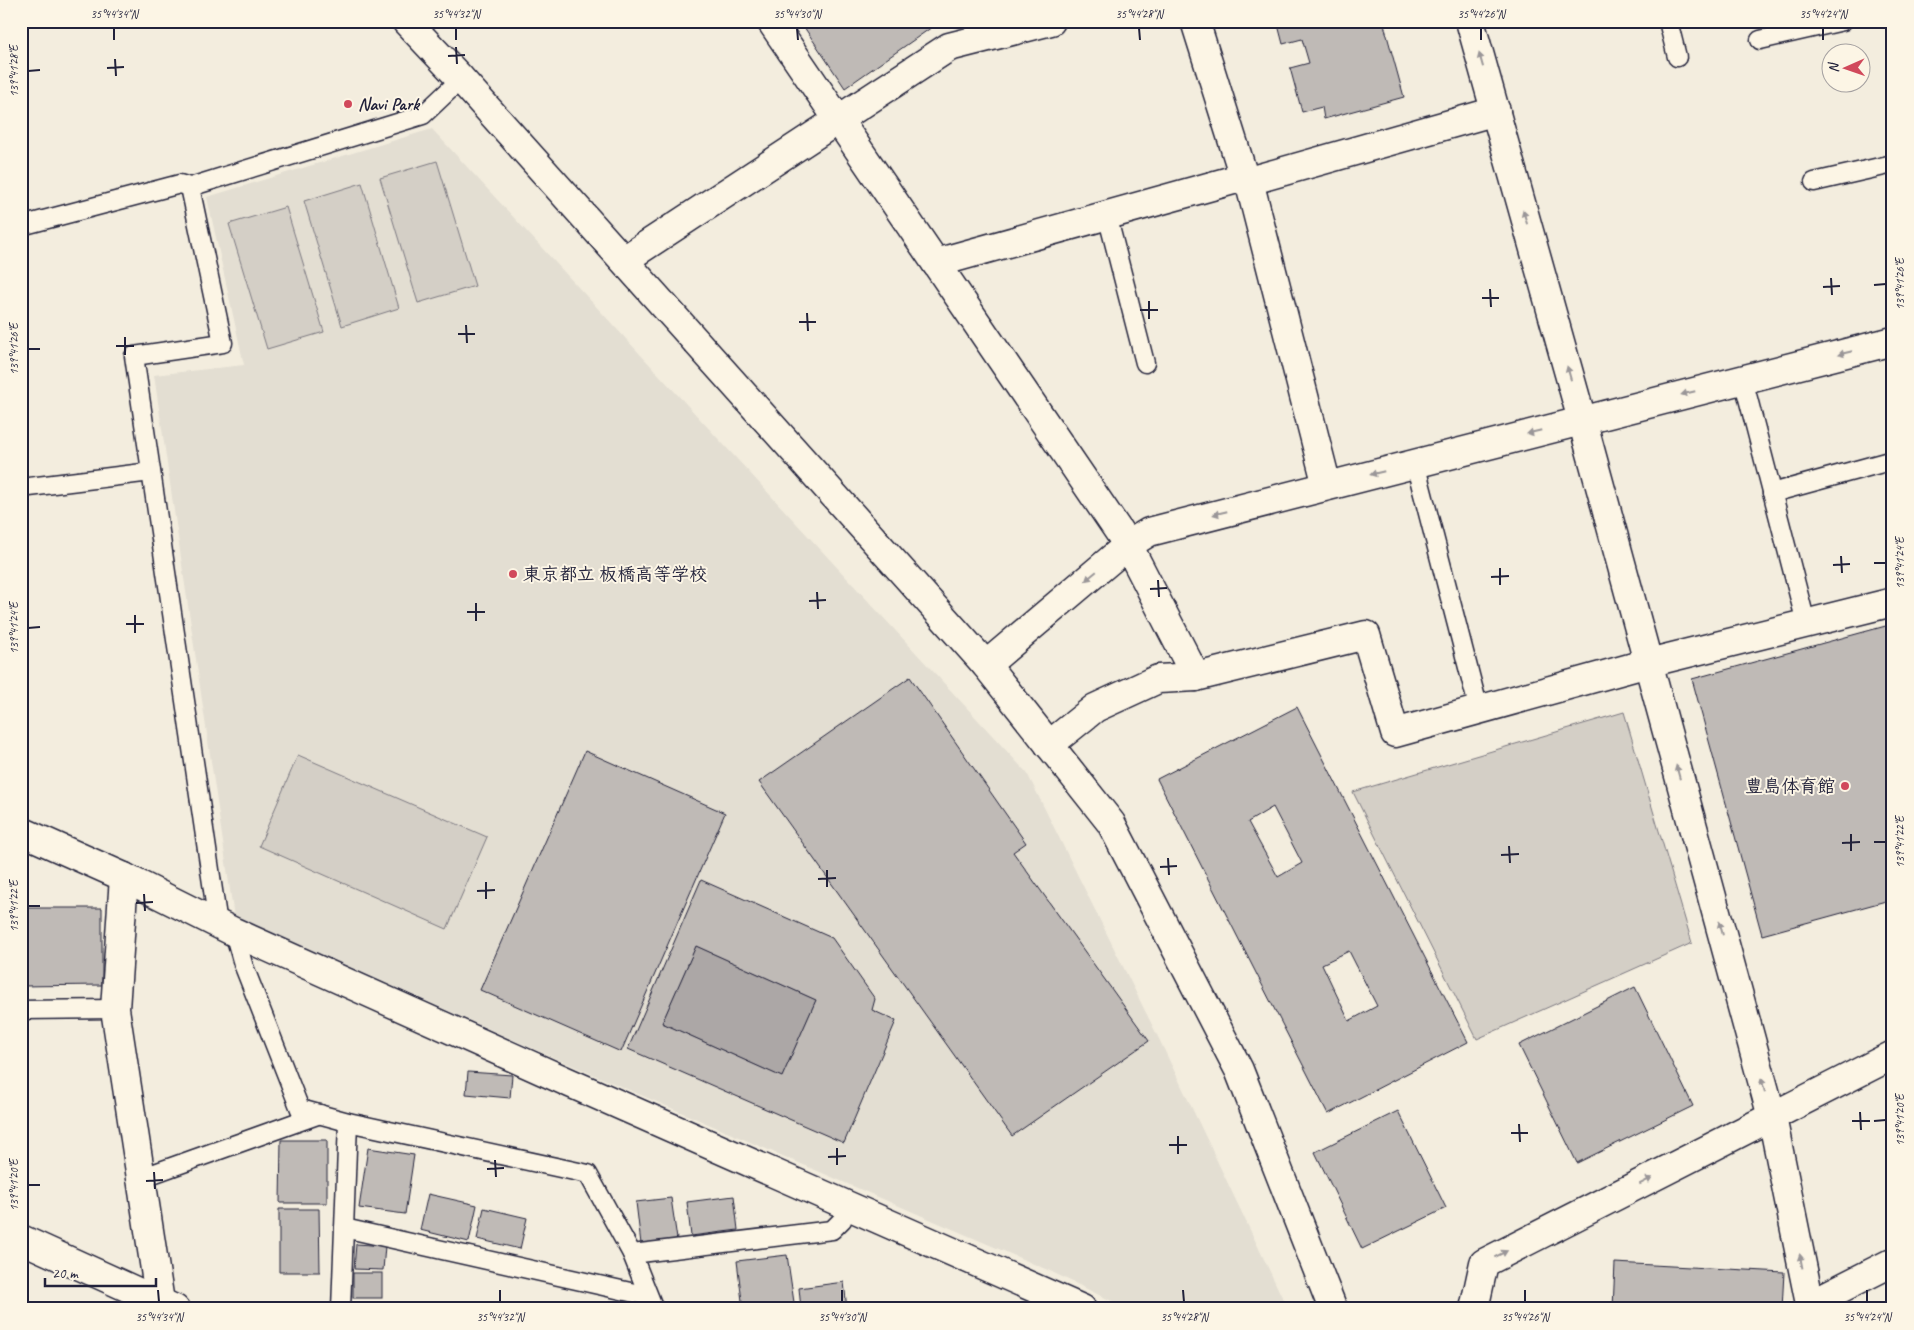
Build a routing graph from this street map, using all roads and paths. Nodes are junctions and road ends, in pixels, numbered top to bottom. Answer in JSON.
{"nodes":[{"id":1,"x":406,"y":21,"type":"edge"},
{"id":2,"x":771,"y":21,"type":"edge"},
{"id":3,"x":1051,"y":21,"type":"edge"},
{"id":4,"x":1195,"y":21,"type":"edge"},
{"id":5,"x":1470,"y":21,"type":"edge"},
{"id":6,"x":1668,"y":21,"type":"edge"},
{"id":7,"x":1843,"y":21,"type":"edge"},
{"id":8,"x":961,"y":32,"type":"edge"},
{"id":9,"x":1760,"y":40,"type":"dead end"},
{"id":10,"x":1677,"y":57,"type":"dead end"},
{"id":11,"x":461,"y":79,"type":"junction"},
{"id":12,"x":1496,"y":111,"type":"junction"},
{"id":13,"x":839,"y":120,"type":"junction"},
{"id":14,"x":1893,"y":164,"type":"edge"},
{"id":15,"x":1247,"y":179,"type":"junction"},
{"id":16,"x":1814,"y":182,"type":"dead end"},
{"id":17,"x":190,"y":187,"type":"junction"},
{"id":18,"x":1107,"y":215,"type":"junction"},
{"id":19,"x":21,"y":226,"type":"edge"},
{"id":20,"x":624,"y":260,"type":"junction"},
{"id":21,"x":936,"y":263,"type":"junction"},
{"id":22,"x":1893,"y":341,"type":"edge"},
{"id":23,"x":1145,"y":363,"type":"dead end"},
{"id":24,"x":1743,"y":379,"type":"junction"},
{"id":25,"x":1582,"y":420,"type":"junction"},
{"id":26,"x":1893,"y":460,"type":"edge"},
{"id":27,"x":1415,"y":463,"type":"junction"},
{"id":28,"x":151,"y":472,"type":"junction"},
{"id":29,"x":1328,"y":486,"type":"junction"},
{"id":30,"x":21,"y":488,"type":"edge"},
{"id":31,"x":1772,"y":493,"type":"junction"},
{"id":32,"x":1128,"y":545,"type":"junction"},
{"id":33,"x":1893,"y":602,"type":"edge"},
{"id":34,"x":1806,"y":623,"type":"junction"},
{"id":35,"x":1648,"y":662,"type":"junction"},
{"id":36,"x":986,"y":664,"type":"junction"},
{"id":37,"x":1196,"y":677,"type":"junction"},
{"id":38,"x":1479,"y":710,"type":"junction"},
{"id":39,"x":1049,"y":745,"type":"junction"},
{"id":40,"x":21,"y":831,"type":"edge"},
{"id":41,"x":124,"y":877,"type":"junction"},
{"id":42,"x":226,"y":928,"type":"junction"},
{"id":43,"x":115,"y":1009,"type":"junction"},
{"id":44,"x":21,"y":1010,"type":"edge"},
{"id":45,"x":1893,"y":1055,"type":"edge"},
{"id":46,"x":320,"y":1114,"type":"junction"},
{"id":47,"x":1772,"y":1116,"type":"junction"},
{"id":48,"x":348,"y":1122,"type":"junction"},
{"id":49,"x":141,"y":1178,"type":"junction"},
{"id":50,"x":848,"y":1204,"type":"junction"},
{"id":51,"x":344,"y":1228,"type":"junction"},
{"id":52,"x":21,"y":1239,"type":"edge"},
{"id":53,"x":632,"y":1254,"type":"junction"},
{"id":54,"x":1893,"y":1262,"type":"edge"},
{"id":55,"x":1043,"y":1301,"type":"edge"},
{"id":56,"x":651,"y":1302,"type":"edge"},
{"id":57,"x":165,"y":1306,"type":"edge"},
{"id":58,"x":1810,"y":1306,"type":"edge"},
{"id":59,"x":341,"y":1309,"type":"edge"},
{"id":60,"x":1082,"y":1309,"type":"edge"},
{"id":61,"x":1333,"y":1309,"type":"edge"},
{"id":62,"x":1474,"y":1309,"type":"edge"}],
"edges":[{"from":1,"to":11,"type":"street"},
{"from":2,"to":13,"type":"street"},
{"from":3,"to":8,"type":"street"},
{"from":4,"to":15,"type":"street"},
{"from":12,"to":5,"type":"street","one_way":true},
{"from":6,"to":10,"type":"lane"},
{"from":7,"to":9,"type":"lane"},
{"from":8,"to":13,"type":"street"},
{"from":11,"to":17,"type":"lane"},
{"from":11,"to":20,"type":"street"},
{"from":12,"to":15,"type":"street"},
{"from":25,"to":12,"type":"street","one_way":true},
{"from":13,"to":20,"type":"street"},
{"from":13,"to":21,"type":"street"},
{"from":14,"to":16,"type":"lane"},
{"from":15,"to":18,"type":"street"},
{"from":15,"to":29,"type":"street"},
{"from":17,"to":19,"type":"lane"},
{"from":17,"to":28,"type":"lane"},
{"from":18,"to":21,"type":"street"},
{"from":18,"to":23,"type":"lane"},
{"from":20,"to":36,"type":"street"},
{"from":21,"to":32,"type":"street"},
{"from":22,"to":24,"type":"street","one_way":true},
{"from":24,"to":25,"type":"street","one_way":true},
{"from":24,"to":31,"type":"lane"},
{"from":25,"to":27,"type":"street","one_way":true},
{"from":25,"to":35,"type":"street"},
{"from":26,"to":31,"type":"lane"},
{"from":27,"to":29,"type":"street","one_way":true},
{"from":27,"to":38,"type":"lane"},
{"from":28,"to":30,"type":"lane"},
{"from":28,"to":42,"type":"lane"},
{"from":29,"to":32,"type":"street","one_way":true},
{"from":31,"to":34,"type":"lane"},
{"from":32,"to":36,"type":"street","one_way":true},
{"from":32,"to":37,"type":"street"},
{"from":33,"to":34,"type":"street"},
{"from":34,"to":35,"type":"street"},
{"from":35,"to":38,"type":"street"},
{"from":47,"to":35,"type":"street","one_way":true},
{"from":36,"to":39,"type":"street"},
{"from":37,"to":38,"type":"street"},
{"from":37,"to":39,"type":"street"},
{"from":39,"to":61,"type":"street"},
{"from":40,"to":41,"type":"street"},
{"from":41,"to":42,"type":"street"},
{"from":41,"to":43,"type":"street"},
{"from":42,"to":46,"type":"lane"},
{"from":42,"to":50,"type":"street"},
{"from":43,"to":44,"type":"lane"},
{"from":43,"to":49,"type":"street"},
{"from":45,"to":47,"type":"street"},
{"from":46,"to":48,"type":"lane"},
{"from":46,"to":49,"type":"lane"},
{"from":58,"to":47,"type":"street","one_way":true},
{"from":62,"to":47,"type":"street","one_way":true},
{"from":48,"to":51,"type":"lane"},
{"from":48,"to":53,"type":"lane"},
{"from":49,"to":57,"type":"street"},
{"from":50,"to":53,"type":"lane"},
{"from":50,"to":55,"type":"street"},
{"from":51,"to":56,"type":"lane"},
{"from":51,"to":59,"type":"lane"},
{"from":52,"to":57,"type":"street"},
{"from":53,"to":56,"type":"lane"},
{"from":54,"to":58,"type":"street"},
{"from":55,"to":60,"type":"street"}]}
